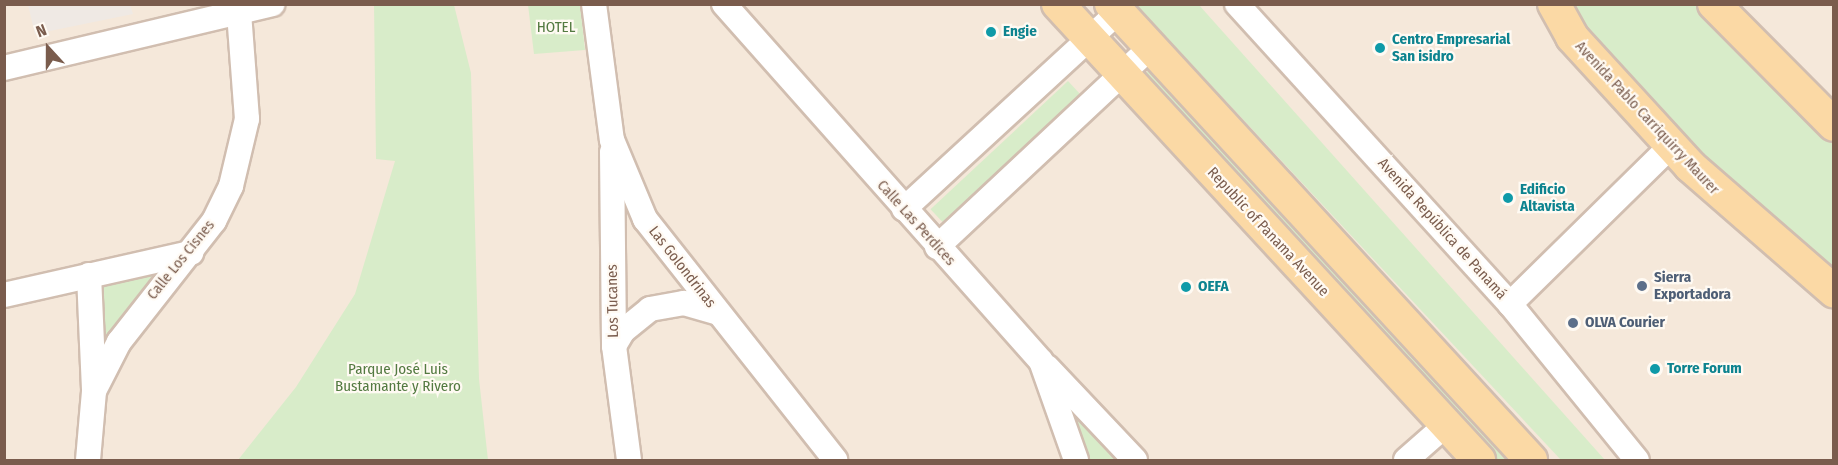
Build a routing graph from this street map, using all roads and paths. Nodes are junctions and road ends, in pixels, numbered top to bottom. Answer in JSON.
{"nodes":[{"id":1,"x":272,"y":4,"type":"edge"},
{"id":2,"x":724,"y":4,"type":"edge"},
{"id":3,"x":1058,"y":4,"type":"edge"},
{"id":4,"x":1237,"y":4,"type":"edge"},
{"id":5,"x":1554,"y":4,"type":"edge"},
{"id":6,"x":1714,"y":4,"type":"edge"},
{"id":7,"x":595,"y":5,"type":"edge"},
{"id":8,"x":1115,"y":8,"type":"edge"},
{"id":9,"x":239,"y":13,"type":"junction"},
{"id":10,"x":1090,"y":40,"type":"junction"},
{"id":11,"x":1150,"y":48,"type":"junction"},
{"id":12,"x":4,"y":68,"type":"edge"},
{"id":13,"x":1122,"y":75,"type":"junction"},
{"id":14,"x":1833,"y":125,"type":"edge"},
{"id":15,"x":612,"y":140,"type":"junction"},
{"id":16,"x":1671,"y":146,"type":"junction"},
{"id":17,"x":904,"y":209,"type":"junction"},
{"id":18,"x":937,"y":247,"type":"junction"},
{"id":19,"x":191,"y":253,"type":"junction"},
{"id":20,"x":89,"y":275,"type":"junction"},
{"id":21,"x":1833,"y":291,"type":"edge"},
{"id":22,"x":4,"y":295,"type":"edge"},
{"id":23,"x":1510,"y":304,"type":"junction"},
{"id":24,"x":718,"y":313,"type":"junction"},
{"id":25,"x":614,"y":346,"type":"junction"},
{"id":26,"x":1041,"y":361,"type":"junction"},
{"id":27,"x":94,"y":391,"type":"junction"},
{"id":28,"x":1447,"y":424,"type":"junction"},
{"id":29,"x":88,"y":460,"type":"edge"},
{"id":30,"x":629,"y":460,"type":"edge"},
{"id":31,"x":836,"y":460,"type":"edge"},
{"id":32,"x":1076,"y":460,"type":"edge"},
{"id":33,"x":1135,"y":460,"type":"edge"},
{"id":34,"x":1406,"y":460,"type":"edge"},
{"id":35,"x":1479,"y":460,"type":"edge"},
{"id":36,"x":1531,"y":460,"type":"edge"},
{"id":37,"x":1637,"y":460,"type":"edge"}],
"edges":[{"from":1,"to":9,"type":"street"},
{"from":2,"to":17,"type":"street","name":"Calle Las Perdices"},
{"from":3,"to":10,"type":"main road","name":"Republic of Panama Avenue"},
{"from":4,"to":23,"type":"street","name":"Avenida República de Panamá"},
{"from":5,"to":16,"type":"main road","name":"Avenida Pablo Carriquirry Maurer"},
{"from":6,"to":14,"type":"main road"},
{"from":7,"to":15,"type":"street","name":"Las Golondrinas"},
{"from":8,"to":10,"type":"street"},
{"from":8,"to":11,"type":"main road"},
{"from":9,"to":12,"type":"street"},
{"from":9,"to":19,"type":"street","name":"Calle Los Cisnes"},
{"from":10,"to":13,"type":"main road","name":"Republic of Panama Avenue"},
{"from":10,"to":17,"type":"street"},
{"from":11,"to":13,"type":"street"},
{"from":11,"to":36,"type":"main road"},
{"from":13,"to":18,"type":"street"},
{"from":13,"to":28,"type":"main road","name":"Republic of Panama Avenue"},
{"from":15,"to":24,"type":"street","name":"Las Golondrinas"},
{"from":15,"to":25,"type":"street","name":"Los Tucanes"},
{"from":16,"to":21,"type":"main road","name":"Avenida Pablo Carriquirry Maurer"},
{"from":16,"to":23,"type":"street"},
{"from":17,"to":18,"type":"street","name":"Calle Las Perdices"},
{"from":18,"to":26,"type":"street","name":"Calle Las Perdices"},
{"from":19,"to":20,"type":"street"},
{"from":19,"to":27,"type":"street","name":"Calle Los Cisnes"},
{"from":20,"to":22,"type":"street"},
{"from":20,"to":27,"type":"street","name":"Calle Los Cisnes"},
{"from":23,"to":37,"type":"street","name":"Avenida República de Panamá"},
{"from":24,"to":25,"type":"street"},
{"from":24,"to":31,"type":"street","name":"Las Golondrinas"},
{"from":25,"to":30,"type":"street","name":"Los Tucanes"},
{"from":26,"to":32,"type":"street","name":"Calle Las Perdices"},
{"from":26,"to":33,"type":"street"},
{"from":27,"to":29,"type":"street","name":"Calle Los Cisnes"},
{"from":28,"to":34,"type":"street"},
{"from":28,"to":35,"type":"main road","name":"Republic of Panama Avenue"}]}
